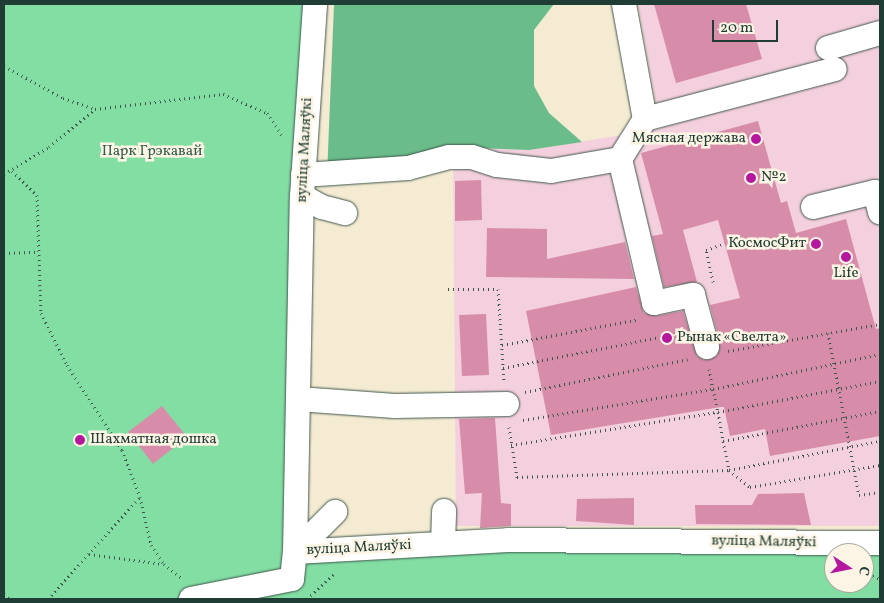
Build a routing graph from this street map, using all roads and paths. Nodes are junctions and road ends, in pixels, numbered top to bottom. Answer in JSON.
{"nodes":[{"id":1,"x":314,"y":4,"type":"edge"},
{"id":2,"x":624,"y":4,"type":"edge"},
{"id":3,"x":880,"y":33,"type":"edge"},
{"id":4,"x":4,"y":66,"type":"edge"},
{"id":5,"x":95,"y":109,"type":"junction"},
{"id":6,"x":645,"y":119,"type":"junction"},
{"id":7,"x":620,"y":159,"type":"junction"},
{"id":8,"x":12,"y":171,"type":"junction"},
{"id":9,"x":4,"y":174,"type":"edge"},
{"id":10,"x":302,"y":185,"type":"junction"},
{"id":11,"x":813,"y":208,"type":"dead end"},
{"id":12,"x":880,"y":212,"type":"edge"},
{"id":13,"x":345,"y":214,"type":"dead end"},
{"id":14,"x":725,"y":243,"type":"dead end"},
{"id":15,"x":39,"y":252,"type":"junction"},
{"id":16,"x":4,"y":253,"type":"edge"},
{"id":17,"x":708,"y":264,"type":"dead end"},
{"id":18,"x":498,"y":288,"type":"dead end"},
{"id":19,"x":448,"y":289,"type":"dead end"},
{"id":20,"x":648,"y":317,"type":"dead end"},
{"id":21,"x":880,"y":324,"type":"edge"},
{"id":22,"x":828,"y":333,"type":"junction"},
{"id":23,"x":502,"y":345,"type":"dead end"},
{"id":24,"x":707,"y":350,"type":"junction"},
{"id":25,"x":880,"y":354,"type":"edge"},
{"id":26,"x":834,"y":364,"type":"junction"},
{"id":27,"x":503,"y":368,"type":"dead end"},
{"id":28,"x":880,"y":381,"type":"edge"},
{"id":29,"x":713,"y":389,"type":"junction"},
{"id":30,"x":839,"y":389,"type":"junction"},
{"id":31,"x":298,"y":399,"type":"junction"},
{"id":32,"x":516,"y":406,"type":"junction"},
{"id":33,"x":880,"y":411,"type":"edge"},
{"id":34,"x":718,"y":412,"type":"junction"},
{"id":35,"x":845,"y":418,"type":"junction"},
{"id":36,"x":880,"y":440,"type":"edge"},
{"id":37,"x":723,"y":441,"type":"junction"},
{"id":38,"x":511,"y":445,"type":"dead end"},
{"id":39,"x":850,"y":446,"type":"junction"},
{"id":40,"x":880,"y":465,"type":"edge"},
{"id":41,"x":729,"y":470,"type":"junction"},
{"id":42,"x":855,"y":470,"type":"junction"},
{"id":43,"x":582,"y":475,"type":"dead end"},
{"id":44,"x":880,"y":492,"type":"edge"},
{"id":45,"x":140,"y":496,"type":"junction"},
{"id":46,"x":444,"y":511,"type":"dead end"},
{"id":47,"x":335,"y":512,"type":"dead end"},
{"id":48,"x":443,"y":543,"type":"junction"},
{"id":49,"x":880,"y":543,"type":"edge"},
{"id":50,"x":295,"y":552,"type":"junction"},
{"id":51,"x":89,"y":554,"type":"junction"},
{"id":52,"x":341,"y":567,"type":"dead end"},
{"id":53,"x":4,"y":594,"type":"edge"},
{"id":54,"x":11,"y":599,"type":"edge"},
{"id":55,"x":48,"y":599,"type":"edge"},
{"id":56,"x":191,"y":599,"type":"edge"},
{"id":57,"x":307,"y":599,"type":"edge"}],
"edges":[{"from":1,"to":10,"type":"street","name":"вуліца Маляўкі"},
{"from":2,"to":6,"type":"street"},
{"from":3,"to":6,"type":"street"},
{"from":4,"to":5,"type":"path"},
{"from":5,"to":8,"type":"path"},
{"from":5,"to":10,"type":"path"},
{"from":6,"to":7,"type":"street"},
{"from":7,"to":10,"type":"street"},
{"from":7,"to":24,"type":"street"},
{"from":8,"to":9,"type":"path"},
{"from":8,"to":15,"type":"path"},
{"from":10,"to":13,"type":"street"},
{"from":10,"to":31,"type":"street","name":"вуліца Маляўкі"},
{"from":11,"to":12,"type":"street"},
{"from":14,"to":17,"type":"path"},
{"from":15,"to":16,"type":"path"},
{"from":15,"to":45,"type":"path"},
{"from":18,"to":19,"type":"path"},
{"from":20,"to":23,"type":"path"},
{"from":21,"to":22,"type":"path"},
{"from":22,"to":24,"type":"path"},
{"from":22,"to":26,"type":"path"},
{"from":24,"to":27,"type":"path"},
{"from":24,"to":29,"type":"path"},
{"from":24,"to":32,"type":"path"},
{"from":25,"to":26,"type":"path"},
{"from":26,"to":29,"type":"path"},
{"from":26,"to":30,"type":"path"},
{"from":28,"to":30,"type":"path"},
{"from":29,"to":32,"type":"path"},
{"from":29,"to":34,"type":"path"},
{"from":30,"to":34,"type":"path"},
{"from":30,"to":35,"type":"path"},
{"from":31,"to":32,"type":"street"},
{"from":31,"to":50,"type":"street","name":"вуліца Маляўкі"},
{"from":33,"to":35,"type":"path"},
{"from":34,"to":37,"type":"path"},
{"from":34,"to":38,"type":"path"},
{"from":35,"to":37,"type":"path"},
{"from":35,"to":39,"type":"path"},
{"from":36,"to":39,"type":"path"},
{"from":37,"to":41,"type":"path"},
{"from":39,"to":41,"type":"path"},
{"from":39,"to":42,"type":"path"},
{"from":40,"to":42,"type":"path"},
{"from":41,"to":42,"type":"path"},
{"from":41,"to":43,"type":"path"},
{"from":42,"to":44,"type":"path"},
{"from":45,"to":51,"type":"path"},
{"from":45,"to":51,"type":"path"},
{"from":46,"to":48,"type":"street"},
{"from":47,"to":50,"type":"street"},
{"from":48,"to":49,"type":"street","name":"вуліца Маляўкі"},
{"from":48,"to":50,"type":"street","name":"вуліца Маляўкі"},
{"from":50,"to":56,"type":"street"},
{"from":51,"to":55,"type":"path"},
{"from":52,"to":57,"type":"path"},
{"from":53,"to":54,"type":"path"}]}
